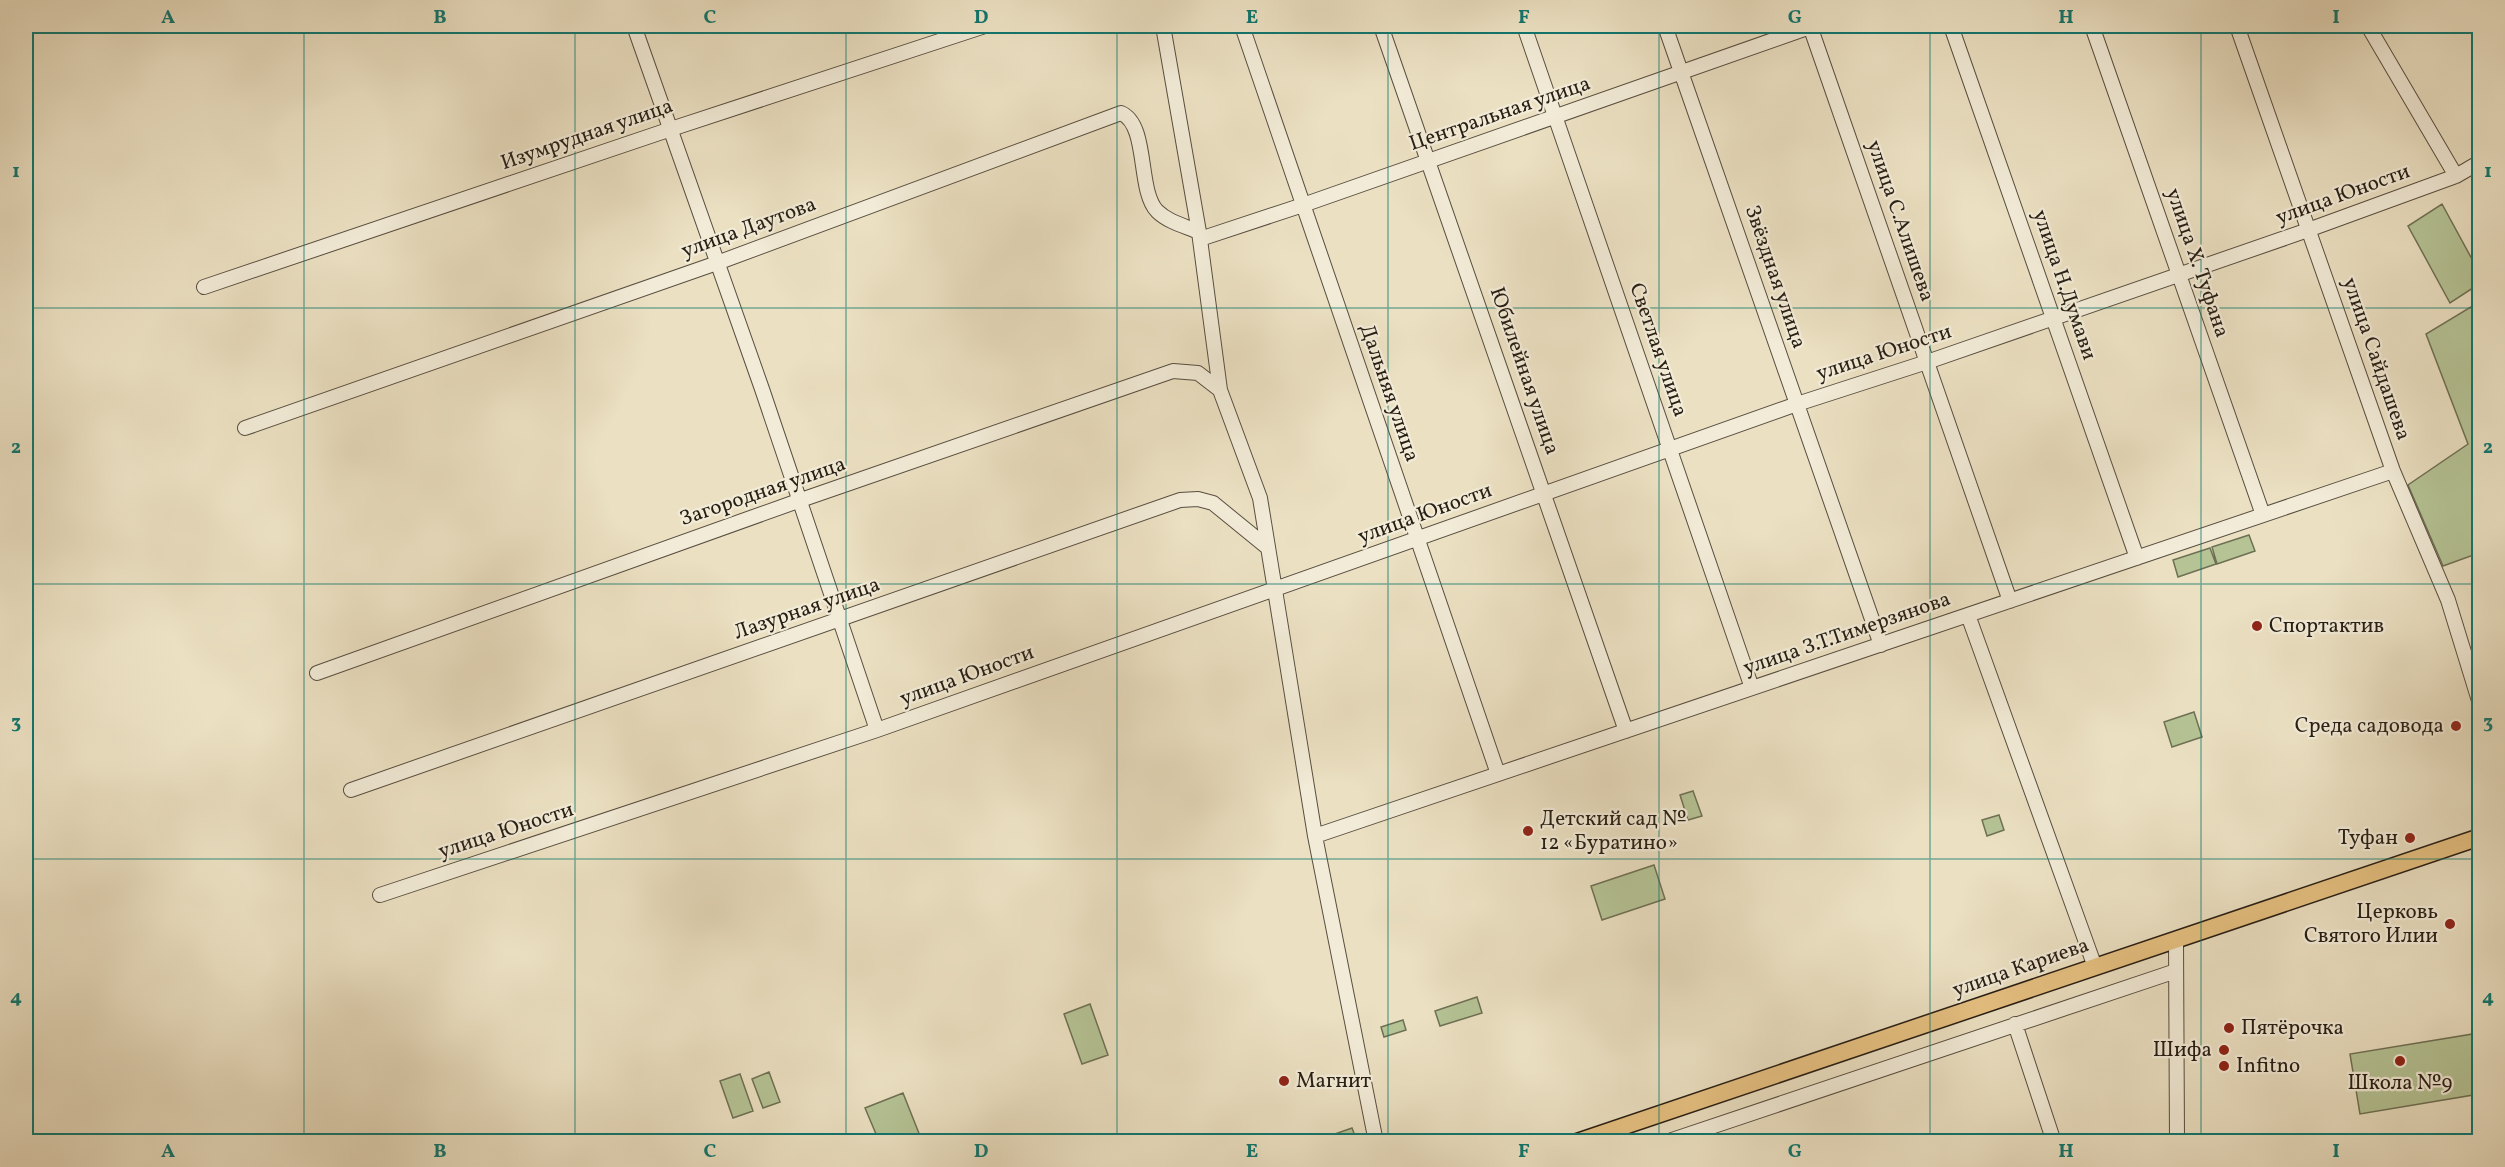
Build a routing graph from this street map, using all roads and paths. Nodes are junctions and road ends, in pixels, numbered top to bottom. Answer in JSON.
{"nodes":[{"id":1,"x":634,"y":26,"type":"edge"},
{"id":2,"x":985,"y":26,"type":"edge"},
{"id":3,"x":1163,"y":26,"type":"edge"},
{"id":4,"x":1242,"y":26,"type":"edge"},
{"id":5,"x":1381,"y":26,"type":"edge"},
{"id":6,"x":1524,"y":26,"type":"edge"},
{"id":7,"x":1665,"y":26,"type":"edge"},
{"id":8,"x":1811,"y":26,"type":"edge"},
{"id":9,"x":1951,"y":26,"type":"edge"},
{"id":10,"x":2092,"y":26,"type":"edge"},
{"id":11,"x":2237,"y":26,"type":"edge"},
{"id":12,"x":2368,"y":26,"type":"edge"},
{"id":13,"x":1681,"y":72,"type":"junction"},
{"id":14,"x":1556,"y":117,"type":"junction"},
{"id":15,"x":671,"y":129,"type":"junction"},
{"id":16,"x":1430,"y":161,"type":"junction"},
{"id":17,"x":2480,"y":162,"type":"edge"},
{"id":18,"x":2456,"y":176,"type":"junction"},
{"id":19,"x":1303,"y":206,"type":"junction"},
{"id":20,"x":2308,"y":230,"type":"junction"},
{"id":21,"x":1199,"y":236,"type":"junction"},
{"id":22,"x":717,"y":263,"type":"junction"},
{"id":23,"x":2179,"y":275,"type":"junction"},
{"id":24,"x":204,"y":287,"type":"dead end"},
{"id":25,"x":2054,"y":318,"type":"junction"},
{"id":26,"x":1927,"y":362,"type":"junction"},
{"id":27,"x":1220,"y":390,"type":"junction"},
{"id":28,"x":1797,"y":404,"type":"junction"},
{"id":29,"x":245,"y":428,"type":"dead end"},
{"id":30,"x":1669,"y":449,"type":"junction"},
{"id":31,"x":2393,"y":471,"type":"junction"},
{"id":32,"x":1544,"y":494,"type":"junction"},
{"id":33,"x":798,"y":501,"type":"junction"},
{"id":34,"x":2263,"y":515,"type":"junction"},
{"id":35,"x":1416,"y":540,"type":"junction"},
{"id":36,"x":1267,"y":547,"type":"junction"},
{"id":37,"x":2137,"y":558,"type":"junction"},
{"id":38,"x":1274,"y":590,"type":"junction"},
{"id":39,"x":2010,"y":601,"type":"junction"},
{"id":40,"x":1968,"y":615,"type":"junction"},
{"id":41,"x":840,"y":620,"type":"junction"},
{"id":42,"x":1881,"y":645,"type":"junction"},
{"id":43,"x":317,"y":673,"type":"dead end"},
{"id":44,"x":1752,"y":688,"type":"junction"},
{"id":45,"x":2480,"y":704,"type":"edge"},
{"id":46,"x":877,"y":730,"type":"junction"},
{"id":47,"x":1626,"y":731,"type":"junction"},
{"id":48,"x":1498,"y":774,"type":"junction"},
{"id":49,"x":351,"y":790,"type":"dead end"},
{"id":50,"x":1315,"y":836,"type":"junction"},
{"id":51,"x":2480,"y":837,"type":"edge"},
{"id":52,"x":380,"y":895,"type":"dead end"},
{"id":53,"x":2176,"y":940,"type":"junction"},
{"id":54,"x":2095,"y":967,"type":"junction"},
{"id":55,"x":2176,"y":971,"type":"junction"},
{"id":56,"x":2015,"y":1024,"type":"junction"},
{"id":57,"x":1376,"y":1142,"type":"edge"},
{"id":58,"x":1576,"y":1142,"type":"edge"},
{"id":59,"x":1666,"y":1142,"type":"edge"},
{"id":60,"x":2054,"y":1142,"type":"edge"},
{"id":61,"x":2177,"y":1142,"type":"edge"}],
"edges":[{"from":1,"to":15,"type":"street"},
{"from":2,"to":15,"type":"street","name":"Изумрудная улица"},
{"from":3,"to":21,"type":"street"},
{"from":4,"to":19,"type":"street","name":"Дальняя улица"},
{"from":5,"to":16,"type":"street","name":"Юбилейная улица"},
{"from":6,"to":14,"type":"street","name":"Светлая улица"},
{"from":7,"to":13,"type":"street","name":"Звёздная улица"},
{"from":8,"to":13,"type":"street","name":"Центральная улица"},
{"from":8,"to":26,"type":"street","name":"улица С.Алишева"},
{"from":9,"to":25,"type":"street","name":"улица Н.Думави"},
{"from":10,"to":23,"type":"street","name":"улица Х. Туфана"},
{"from":11,"to":20,"type":"street","name":"улица Сайдашева"},
{"from":12,"to":18,"type":"street"},
{"from":13,"to":14,"type":"street","name":"Центральная улица"},
{"from":13,"to":28,"type":"street","name":"Звёздная улица"},
{"from":14,"to":16,"type":"street","name":"Центральная улица"},
{"from":14,"to":30,"type":"street","name":"Светлая улица"},
{"from":15,"to":22,"type":"street"},
{"from":15,"to":24,"type":"street","name":"Изумрудная улица"},
{"from":16,"to":19,"type":"street","name":"Центральная улица"},
{"from":16,"to":32,"type":"street","name":"Юбилейная улица"},
{"from":17,"to":18,"type":"street","name":"улица Юности"},
{"from":18,"to":20,"type":"street","name":"улица Юности"},
{"from":19,"to":21,"type":"street","name":"Центральная улица"},
{"from":19,"to":35,"type":"street","name":"Дальняя улица"},
{"from":20,"to":23,"type":"street","name":"улица Юности"},
{"from":20,"to":31,"type":"street","name":"улица Сайдашева"},
{"from":21,"to":22,"type":"street","name":"улица Даутова"},
{"from":21,"to":27,"type":"street"},
{"from":22,"to":29,"type":"street","name":"улица Даутова"},
{"from":22,"to":33,"type":"street"},
{"from":23,"to":25,"type":"street","name":"улица Юности"},
{"from":23,"to":34,"type":"street","name":"улица Х. Туфана"},
{"from":25,"to":26,"type":"street","name":"улица Юности"},
{"from":25,"to":37,"type":"street","name":"улица Н.Думави"},
{"from":26,"to":28,"type":"street","name":"улица Юности"},
{"from":26,"to":39,"type":"street","name":"улица С.Алишева"},
{"from":27,"to":33,"type":"street","name":"Загородная улица"},
{"from":27,"to":36,"type":"street"},
{"from":28,"to":30,"type":"street","name":"улица Юности"},
{"from":28,"to":42,"type":"street","name":"Звёздная улица"},
{"from":30,"to":32,"type":"street","name":"улица Юности"},
{"from":30,"to":44,"type":"street","name":"Светлая улица"},
{"from":31,"to":34,"type":"street","name":"улица З.Т.Тимерзянова"},
{"from":31,"to":45,"type":"street","name":"улица Сайдашева"},
{"from":32,"to":35,"type":"street","name":"улица Юности"},
{"from":32,"to":47,"type":"street","name":"Юбилейная улица"},
{"from":33,"to":41,"type":"street"},
{"from":33,"to":43,"type":"street","name":"Загородная улица"},
{"from":34,"to":37,"type":"street","name":"улица З.Т.Тимерзянова"},
{"from":35,"to":38,"type":"street","name":"улица Юности"},
{"from":35,"to":48,"type":"street","name":"Дальняя улица"},
{"from":36,"to":38,"type":"street"},
{"from":36,"to":41,"type":"street","name":"Лазурная улица"},
{"from":37,"to":39,"type":"street","name":"улица З.Т.Тимерзянова"},
{"from":38,"to":46,"type":"street","name":"улица Юности"},
{"from":38,"to":50,"type":"street"},
{"from":39,"to":40,"type":"street","name":"улица З.Т.Тимерзянова"},
{"from":40,"to":42,"type":"street","name":"улица З.Т.Тимерзянова"},
{"from":40,"to":54,"type":"street"},
{"from":41,"to":46,"type":"street"},
{"from":41,"to":49,"type":"street","name":"Лазурная улица"},
{"from":42,"to":44,"type":"street","name":"улица З.Т.Тимерзянова"},
{"from":44,"to":47,"type":"street","name":"улица З.Т.Тимерзянова"},
{"from":46,"to":52,"type":"street","name":"улица Юности"},
{"from":47,"to":48,"type":"street","name":"улица З.Т.Тимерзянова"},
{"from":48,"to":50,"type":"street","name":"улица З.Т.Тимерзянова"},
{"from":50,"to":57,"type":"street"},
{"from":51,"to":53,"type":"main road","name":"улица Кариева"},
{"from":53,"to":54,"type":"main road","name":"улица Кариева"},
{"from":53,"to":55,"type":"street"},
{"from":54,"to":58,"type":"main road","name":"улица Кариева"},
{"from":55,"to":56,"type":"street"},
{"from":55,"to":61,"type":"street"},
{"from":56,"to":59,"type":"street"},
{"from":56,"to":60,"type":"street"}]}
